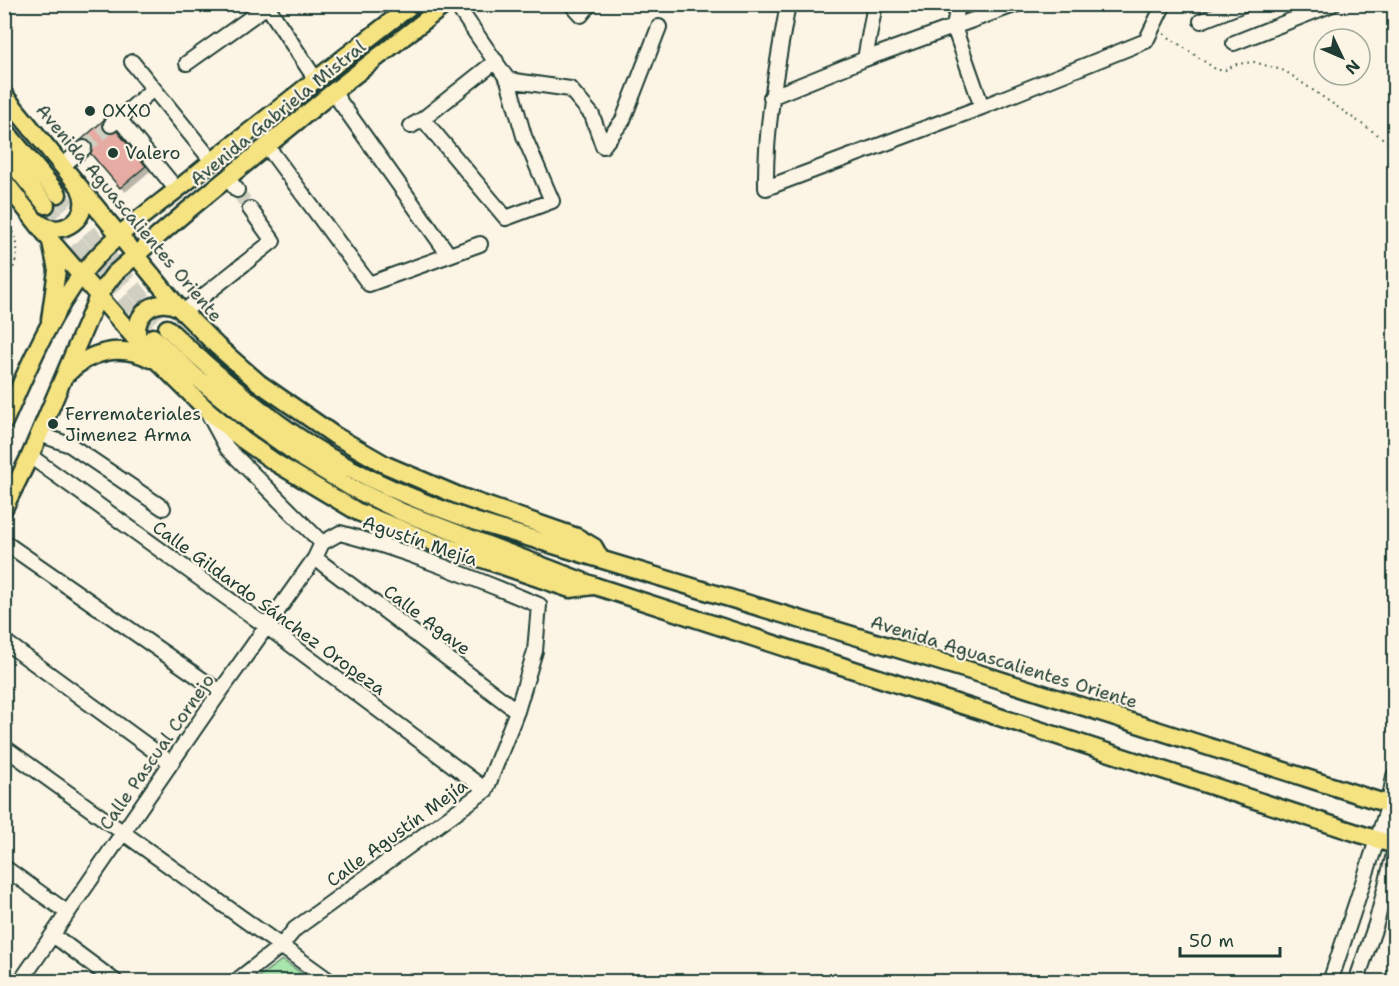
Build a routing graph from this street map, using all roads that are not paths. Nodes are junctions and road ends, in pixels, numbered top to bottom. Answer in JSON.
{"nodes":[{"id":1,"x":413,"y":4,"type":"edge"},
{"id":2,"x":446,"y":4,"type":"edge"},
{"id":3,"x":459,"y":4,"type":"edge"},
{"id":4,"x":571,"y":4,"type":"edge"},
{"id":5,"x":591,"y":4,"type":"edge"},
{"id":6,"x":788,"y":4,"type":"edge"},
{"id":7,"x":875,"y":4,"type":"edge"},
{"id":8,"x":958,"y":4,"type":"edge"},
{"id":9,"x":1017,"y":4,"type":"edge"},
{"id":10,"x":1164,"y":4,"type":"edge"},
{"id":11,"x":1244,"y":4,"type":"edge"},
{"id":12,"x":1333,"y":4,"type":"edge"},
{"id":13,"x":266,"y":5,"type":"edge"},
{"id":14,"x":1201,"y":21,"type":"dead end"},
{"id":15,"x":659,"y":27,"type":"dead end"},
{"id":16,"x":954,"y":27,"type":"junction"},
{"id":17,"x":1234,"y":43,"type":"dead end"},
{"id":18,"x":865,"y":59,"type":"junction"},
{"id":19,"x":496,"y":61,"type":"junction"},
{"id":20,"x":132,"y":62,"type":"dead end"},
{"id":21,"x":187,"y":63,"type":"dead end"},
{"id":22,"x":316,"y":80,"type":"junction"},
{"id":23,"x":508,"y":80,"type":"junction"},
{"id":24,"x":153,"y":89,"type":"junction"},
{"id":25,"x":333,"y":92,"type":"junction"},
{"id":26,"x":4,"y":95,"type":"edge"},
{"id":27,"x":771,"y":97,"type":"junction"},
{"id":28,"x":982,"y":107,"type":"junction"},
{"id":29,"x":4,"y":129,"type":"edge"},
{"id":30,"x":267,"y":146,"type":"junction"},
{"id":31,"x":84,"y":148,"type":"tunnel mouth"},
{"id":32,"x":4,"y":153,"type":"edge"},
{"id":33,"x":212,"y":161,"type":"junction"},
{"id":34,"x":62,"y":166,"type":"junction"},
{"id":35,"x":4,"y":181,"type":"edge"},
{"id":36,"x":77,"y":184,"type":"junction"},
{"id":37,"x":177,"y":189,"type":"junction"},
{"id":38,"x":250,"y":209,"type":"tunnel mouth"},
{"id":39,"x":35,"y":219,"type":"junction"},
{"id":40,"x":119,"y":236,"type":"junction"},
{"id":41,"x":51,"y":241,"type":"junction"},
{"id":42,"x":480,"y":244,"type":"dead end"},
{"id":43,"x":449,"y":255,"type":"junction"},
{"id":44,"x":136,"y":256,"type":"junction"},
{"id":45,"x":81,"y":275,"type":"junction"},
{"id":46,"x":99,"y":294,"type":"junction"},
{"id":47,"x":181,"y":310,"type":"junction"},
{"id":48,"x":48,"y":327,"type":"junction"},
{"id":49,"x":153,"y":337,"type":"junction"},
{"id":50,"x":160,"y":365,"type":"junction"},
{"id":51,"x":60,"y":383,"type":"junction"},
{"id":52,"x":206,"y":408,"type":"junction"},
{"id":53,"x":4,"y":422,"type":"edge"},
{"id":54,"x":39,"y":434,"type":"junction"},
{"id":55,"x":30,"y":456,"type":"junction"},
{"id":56,"x":4,"y":508,"type":"edge"},
{"id":57,"x":163,"y":508,"type":"dead end"},
{"id":58,"x":4,"y":542,"type":"edge"},
{"id":59,"x":322,"y":543,"type":"junction"},
{"id":60,"x":315,"y":558,"type":"junction"},
{"id":61,"x":601,"y":559,"type":"junction"},
{"id":62,"x":595,"y":586,"type":"junction"},
{"id":63,"x":539,"y":605,"type":"joint"},
{"id":64,"x":266,"y":626,"type":"junction"},
{"id":65,"x":4,"y":641,"type":"edge"},
{"id":66,"x":220,"y":692,"type":"junction"},
{"id":67,"x":517,"y":711,"type":"junction"},
{"id":68,"x":4,"y":747,"type":"edge"},
{"id":69,"x":171,"y":763,"type":"junction"},
{"id":70,"x":1395,"y":776,"type":"edge"},
{"id":71,"x":486,"y":790,"type":"junction"},
{"id":72,"x":1392,"y":805,"type":"edge"},
{"id":73,"x":123,"y":832,"type":"junction"},
{"id":74,"x":1376,"y":840,"type":"junction"},
{"id":75,"x":1394,"y":856,"type":"edge"},
{"id":76,"x":4,"y":867,"type":"edge"},
{"id":77,"x":1395,"y":891,"type":"edge"},
{"id":78,"x":1381,"y":905,"type":"junction"},
{"id":79,"x":68,"y":913,"type":"junction"},
{"id":80,"x":53,"y":935,"type":"junction"},
{"id":81,"x":282,"y":946,"type":"junction"},
{"id":82,"x":20,"y":981,"type":"edge"},
{"id":83,"x":116,"y":981,"type":"edge"},
{"id":84,"x":235,"y":981,"type":"edge"},
{"id":85,"x":332,"y":981,"type":"edge"},
{"id":86,"x":1330,"y":981,"type":"edge"},
{"id":87,"x":1356,"y":981,"type":"edge"}],
"edges":[{"from":1,"to":22,"type":"main road","name":"Avenida Gabriela Mistral"},
{"from":2,"to":25,"type":"main road","name":"Avenida Gabriela Mistral"},
{"from":3,"to":19,"type":"street"},
{"from":4,"to":5,"type":"street"},
{"from":6,"to":27,"type":"street"},
{"from":7,"to":18,"type":"street"},
{"from":8,"to":16,"type":"street"},
{"from":9,"to":16,"type":"street"},
{"from":10,"to":28,"type":"street"},
{"from":11,"to":14,"type":"street"},
{"from":12,"to":17,"type":"street"},
{"from":13,"to":21,"type":"street"},
{"from":13,"to":22,"type":"street"},
{"from":15,"to":23,"type":"street"},
{"from":16,"to":18,"type":"street"},
{"from":16,"to":28,"type":"street"},
{"from":18,"to":27,"type":"street"},
{"from":19,"to":23,"type":"street"},
{"from":19,"to":23,"type":"street"},
{"from":20,"to":24,"type":"street"},
{"from":22,"to":33,"type":"main road","name":"Avenida Gabriela Mistral"},
{"from":24,"to":33,"type":"street"},
{"from":24,"to":37,"type":"street"},
{"from":25,"to":30,"type":"main road","name":"Avenida Gabriela Mistral"},
{"from":25,"to":43,"type":"street"},
{"from":26,"to":34,"type":"main road","name":"Avenida Aguascalientes Oriente"},
{"from":27,"to":28,"type":"street"},
{"from":29,"to":32,"type":"main road"},
{"from":30,"to":43,"type":"street"},
{"from":30,"to":44,"type":"main road","name":"Avenida Gabriela Mistral"},
{"from":31,"to":34,"type":"street"},
{"from":33,"to":37,"type":"main road","name":"Avenida Gabriela Mistral"},
{"from":34,"to":36,"type":"main road","name":"Avenida Aguascalientes Oriente"},
{"from":35,"to":39,"type":"main road","name":"Avenida Aguascalientes Oriente"},
{"from":36,"to":39,"type":"main road"},
{"from":36,"to":40,"type":"main road","name":"Avenida Aguascalientes Oriente"},
{"from":37,"to":40,"type":"main road","name":"Avenida Gabriela Mistral"},
{"from":38,"to":47,"type":"street"},
{"from":39,"to":41,"type":"main road","name":"Avenida Aguascalientes Oriente"},
{"from":40,"to":44,"type":"main road","name":"Avenida Aguascalientes Oriente"},
{"from":40,"to":45,"type":"main road","name":"Avenida Gabriela Mistral"},
{"from":41,"to":45,"type":"main road","name":"Avenida Aguascalientes Oriente"},
{"from":41,"to":48,"type":"main road"},
{"from":42,"to":43,"type":"street"},
{"from":44,"to":46,"type":"main road","name":"Avenida Gabriela Mistral"},
{"from":44,"to":47,"type":"main road","name":"Avenida Aguascalientes Oriente"},
{"from":45,"to":46,"type":"main road","name":"Avenida Aguascalientes Oriente"},
{"from":45,"to":48,"type":"main road","name":"Avenida Gabriela Mistral"},
{"from":46,"to":49,"type":"main road","name":"Avenida Aguascalientes Oriente"},
{"from":46,"to":51,"type":"main road","name":"Avenida Gabriela Mistral"},
{"from":47,"to":49,"type":"main road"},
{"from":47,"to":61,"type":"main road","name":"Avenida Aguascalientes Oriente"},
{"from":48,"to":53,"type":"main road"},
{"from":49,"to":50,"type":"main road","name":"Avenida Aguascalientes Oriente"},
{"from":49,"to":61,"type":"main road","name":"Avenida Aguascalientes Oriente"},
{"from":49,"to":62,"type":"main road","name":"Avenida Aguascalientes Oriente"},
{"from":50,"to":51,"type":"main road"},
{"from":50,"to":52,"type":"main road","name":"Avenida Aguascalientes Oriente"},
{"from":51,"to":54,"type":"main road","name":"Avenida Gabriela Mistral"},
{"from":52,"to":59,"type":"street"},
{"from":52,"to":62,"type":"main road","name":"Avenida Aguascalientes Oriente"},
{"from":54,"to":55,"type":"main road","name":"Avenida Gabriela Mistral"},
{"from":54,"to":57,"type":"street"},
{"from":55,"to":56,"type":"main road","name":"Avenida Gabriela Mistral"},
{"from":55,"to":64,"type":"street","name":"Calle Gildardo Sánchez Oropeza"},
{"from":58,"to":66,"type":"street"},
{"from":59,"to":60,"type":"street","name":"Calle Pascual Cornejo"},
{"from":59,"to":63,"type":"street","name":"Agustín Mejía"},
{"from":60,"to":64,"type":"street","name":"Calle Pascual Cornejo"},
{"from":60,"to":67,"type":"street","name":"Calle Agave"},
{"from":61,"to":72,"type":"main road","name":"Avenida Aguascalientes Oriente"},
{"from":62,"to":74,"type":"main road","name":"Avenida Aguascalientes Oriente"},
{"from":63,"to":67,"type":"street","name":"Calle Agustín Mejía"},
{"from":64,"to":66,"type":"street","name":"Calle Pascual Cornejo"},
{"from":64,"to":71,"type":"street","name":"Calle Gildardo Sánchez Oropeza"},
{"from":65,"to":69,"type":"street"},
{"from":66,"to":69,"type":"street","name":"Calle Pascual Cornejo"},
{"from":67,"to":71,"type":"street","name":"Calle Agustín Mejía"},
{"from":68,"to":73,"type":"street"},
{"from":69,"to":73,"type":"street","name":"Calle Pascual Cornejo"},
{"from":70,"to":72,"type":"street"},
{"from":71,"to":81,"type":"street","name":"Calle Agustín Mejía"},
{"from":72,"to":74,"type":"street"},
{"from":73,"to":79,"type":"street","name":"Calle Pascual Cornejo"},
{"from":73,"to":81,"type":"street"},
{"from":74,"to":75,"type":"main road","name":"Avenida Aguascalientes Oriente"},
{"from":74,"to":86,"type":"street"},
{"from":75,"to":78,"type":"street"},
{"from":76,"to":79,"type":"street"},
{"from":77,"to":78,"type":"street"},
{"from":78,"to":87,"type":"street"},
{"from":79,"to":80,"type":"street","name":"Calle Pascual Cornejo"},
{"from":80,"to":82,"type":"street","name":"Calle Pascual Cornejo"},
{"from":80,"to":83,"type":"street"},
{"from":81,"to":84,"type":"street","name":"Calle Agustín Mejía"},
{"from":81,"to":85,"type":"street"}]}
